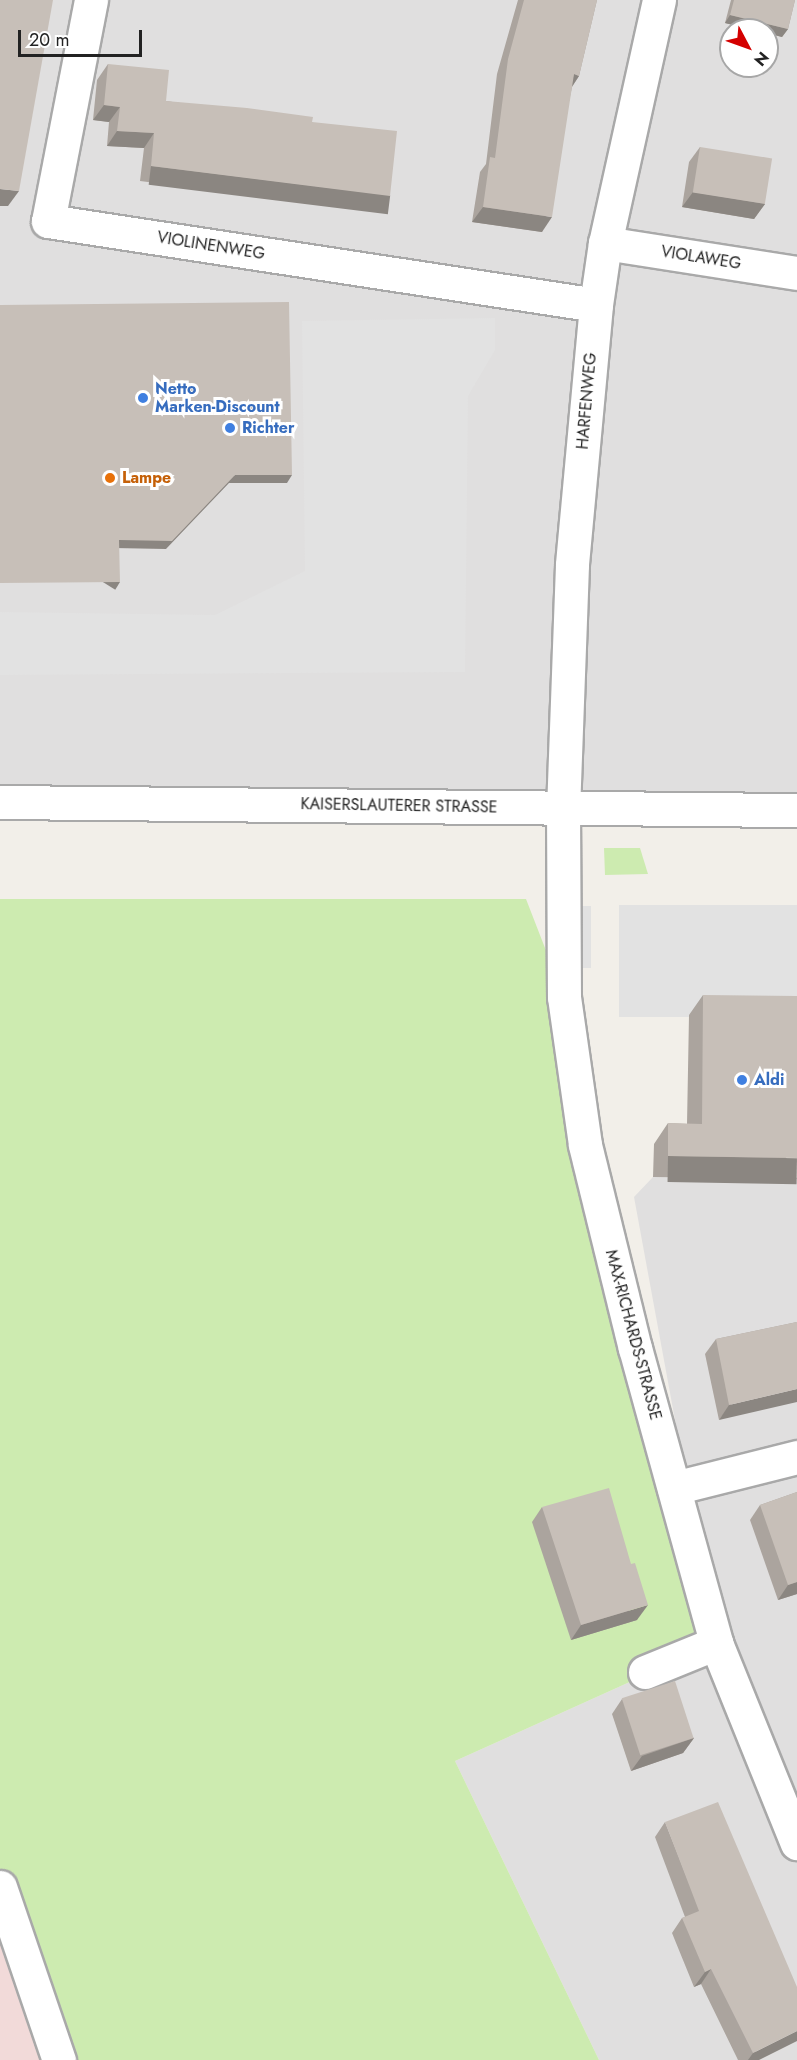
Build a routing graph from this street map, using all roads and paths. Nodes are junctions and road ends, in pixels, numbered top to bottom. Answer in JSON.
{"nodes":[{"id":1,"x":91,"y":0,"type":"edge"},
{"id":2,"x":659,"y":0,"type":"edge"},
{"id":3,"x":605,"y":243,"type":"junction"},
{"id":4,"x":797,"y":273,"type":"edge"},
{"id":5,"x":596,"y":306,"type":"junction"},
{"id":6,"x":0,"y":802,"type":"edge"},
{"id":7,"x":563,"y":808,"type":"junction"},
{"id":8,"x":797,"y":810,"type":"edge"},
{"id":9,"x":797,"y":1457,"type":"edge"},
{"id":10,"x":674,"y":1488,"type":"junction"},
{"id":11,"x":716,"y":1643,"type":"junction"},
{"id":12,"x":645,"y":1672,"type":"dead end"},
{"id":13,"x":796,"y":1837,"type":"edge"},
{"id":14,"x":0,"y":1887,"type":"edge"},
{"id":15,"x":59,"y":2060,"type":"edge"}],
"edges":[{"from":1,"to":5,"type":"street","name":"VIOLINENWEG"},
{"from":2,"to":3,"type":"street","name":"HARFENWEG"},
{"from":3,"to":4,"type":"street","name":"VIOLAWEG"},
{"from":3,"to":5,"type":"street","name":"HARFENWEG"},
{"from":5,"to":7,"type":"street","name":"HARFENWEG"},
{"from":6,"to":7,"type":"street","name":"KAISERSLAUTERER STRASSE"},
{"from":7,"to":8,"type":"street","name":"KAISERSLAUTERER STRASSE"},
{"from":7,"to":10,"type":"street","name":"MAX-RICHARDS-STRASSE"},
{"from":9,"to":10,"type":"street"},
{"from":10,"to":11,"type":"street","name":"MAX-RICHARDS-STRASSE"},
{"from":11,"to":12,"type":"street"},
{"from":11,"to":13,"type":"street","name":"MAX-RICHARDS-STRASSE"},
{"from":14,"to":15,"type":"street"}]}
